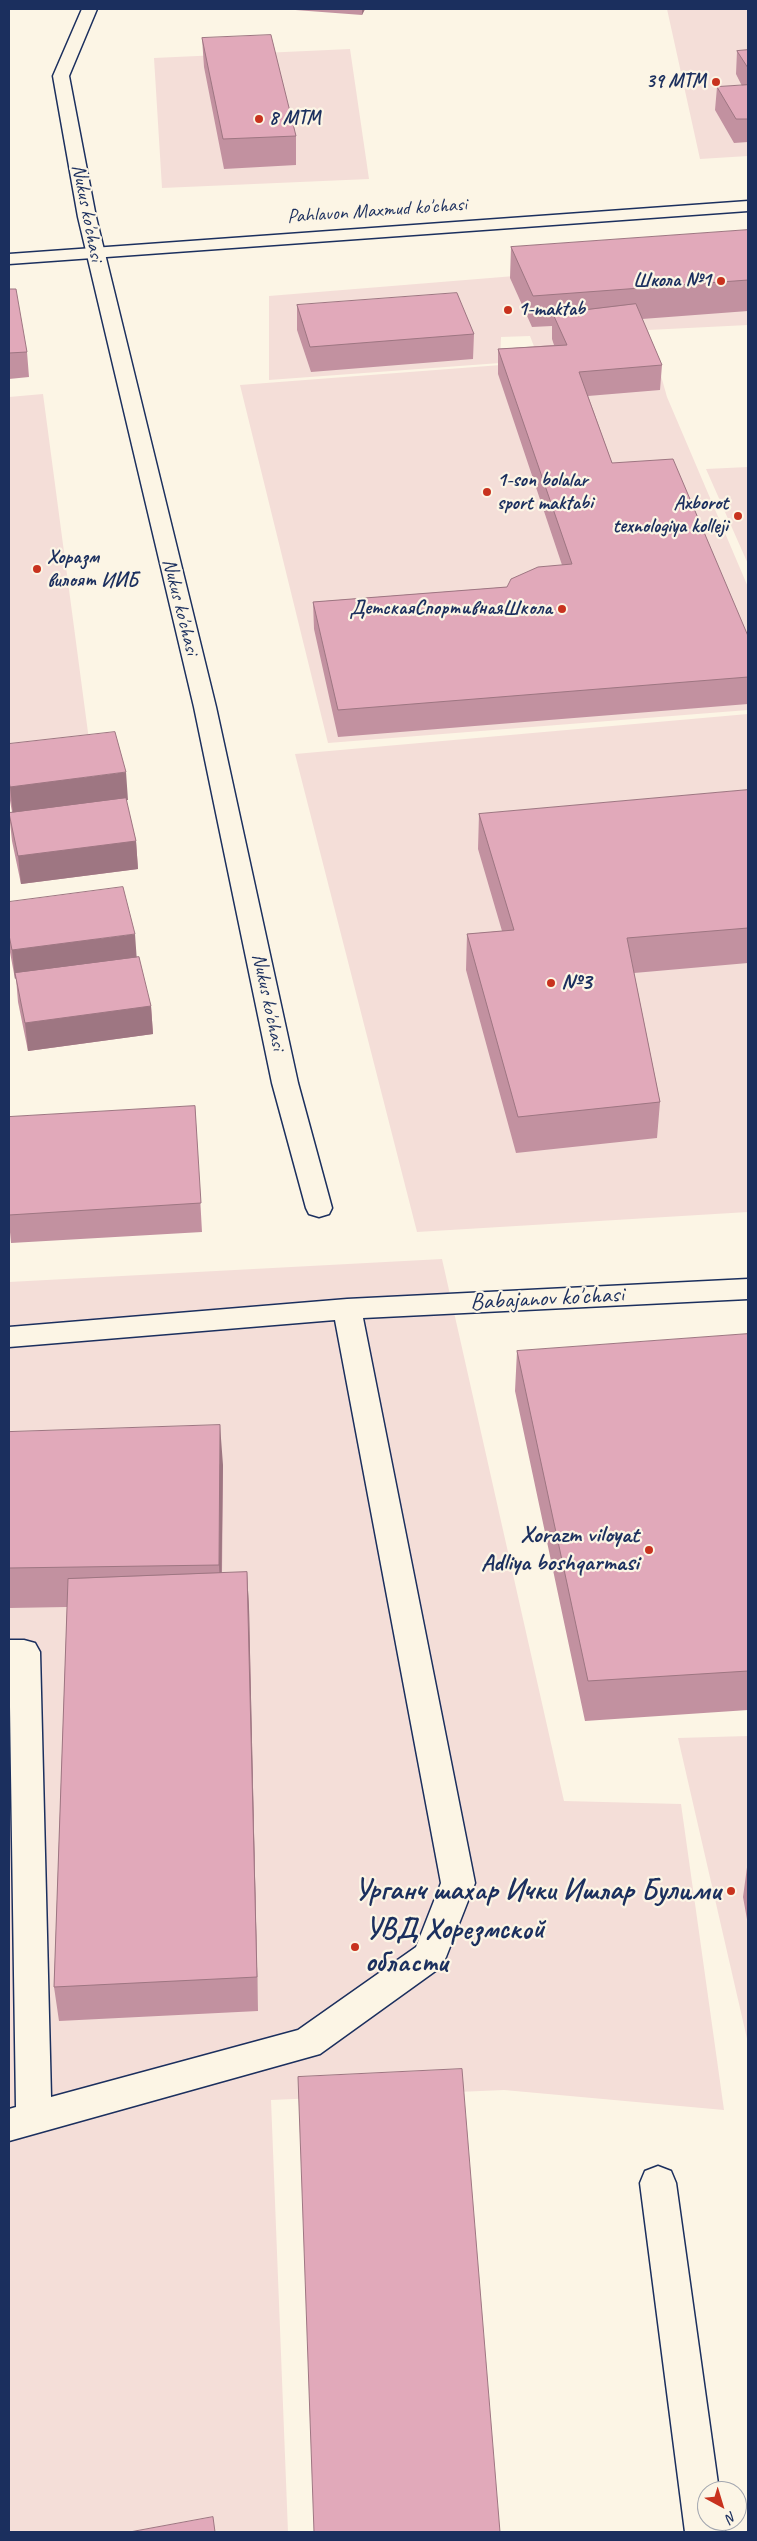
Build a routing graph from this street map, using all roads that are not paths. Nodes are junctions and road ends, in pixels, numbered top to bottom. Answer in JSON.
{"nodes":[{"id":1,"x":89,"y":9,"type":"edge"},
{"id":2,"x":748,"y":206,"type":"edge"},
{"id":3,"x":94,"y":252,"type":"junction"},
{"id":4,"x":9,"y":258,"type":"edge"},
{"id":5,"x":319,"y":1208,"type":"dead end"},
{"id":6,"x":748,"y":1289,"type":"edge"},
{"id":7,"x":347,"y":1309,"type":"junction"},
{"id":8,"x":9,"y":1336,"type":"edge"},
{"id":9,"x":9,"y":1652,"type":"edge"},
{"id":10,"x":21,"y":2121,"type":"edge"},
{"id":11,"x":658,"y":2184,"type":"dead end"},
{"id":12,"x":705,"y":2532,"type":"edge"}],
"edges":[{"from":1,"to":3,"type":"street","name":"Nukus ko'chasi"},
{"from":2,"to":3,"type":"street","name":"Pahlavon Maxmud ko'chasi"},
{"from":3,"to":4,"type":"street","name":"Pahlavon Maxmud ko'chasi"},
{"from":3,"to":5,"type":"street","name":"Nukus ko'chasi"},
{"from":6,"to":7,"type":"street","name":"Babajanov ko'chasi"},
{"from":7,"to":8,"type":"street","name":"Babajanov ko'chasi"},
{"from":7,"to":10,"type":"street"},
{"from":9,"to":10,"type":"street"},
{"from":11,"to":12,"type":"street"}]}
